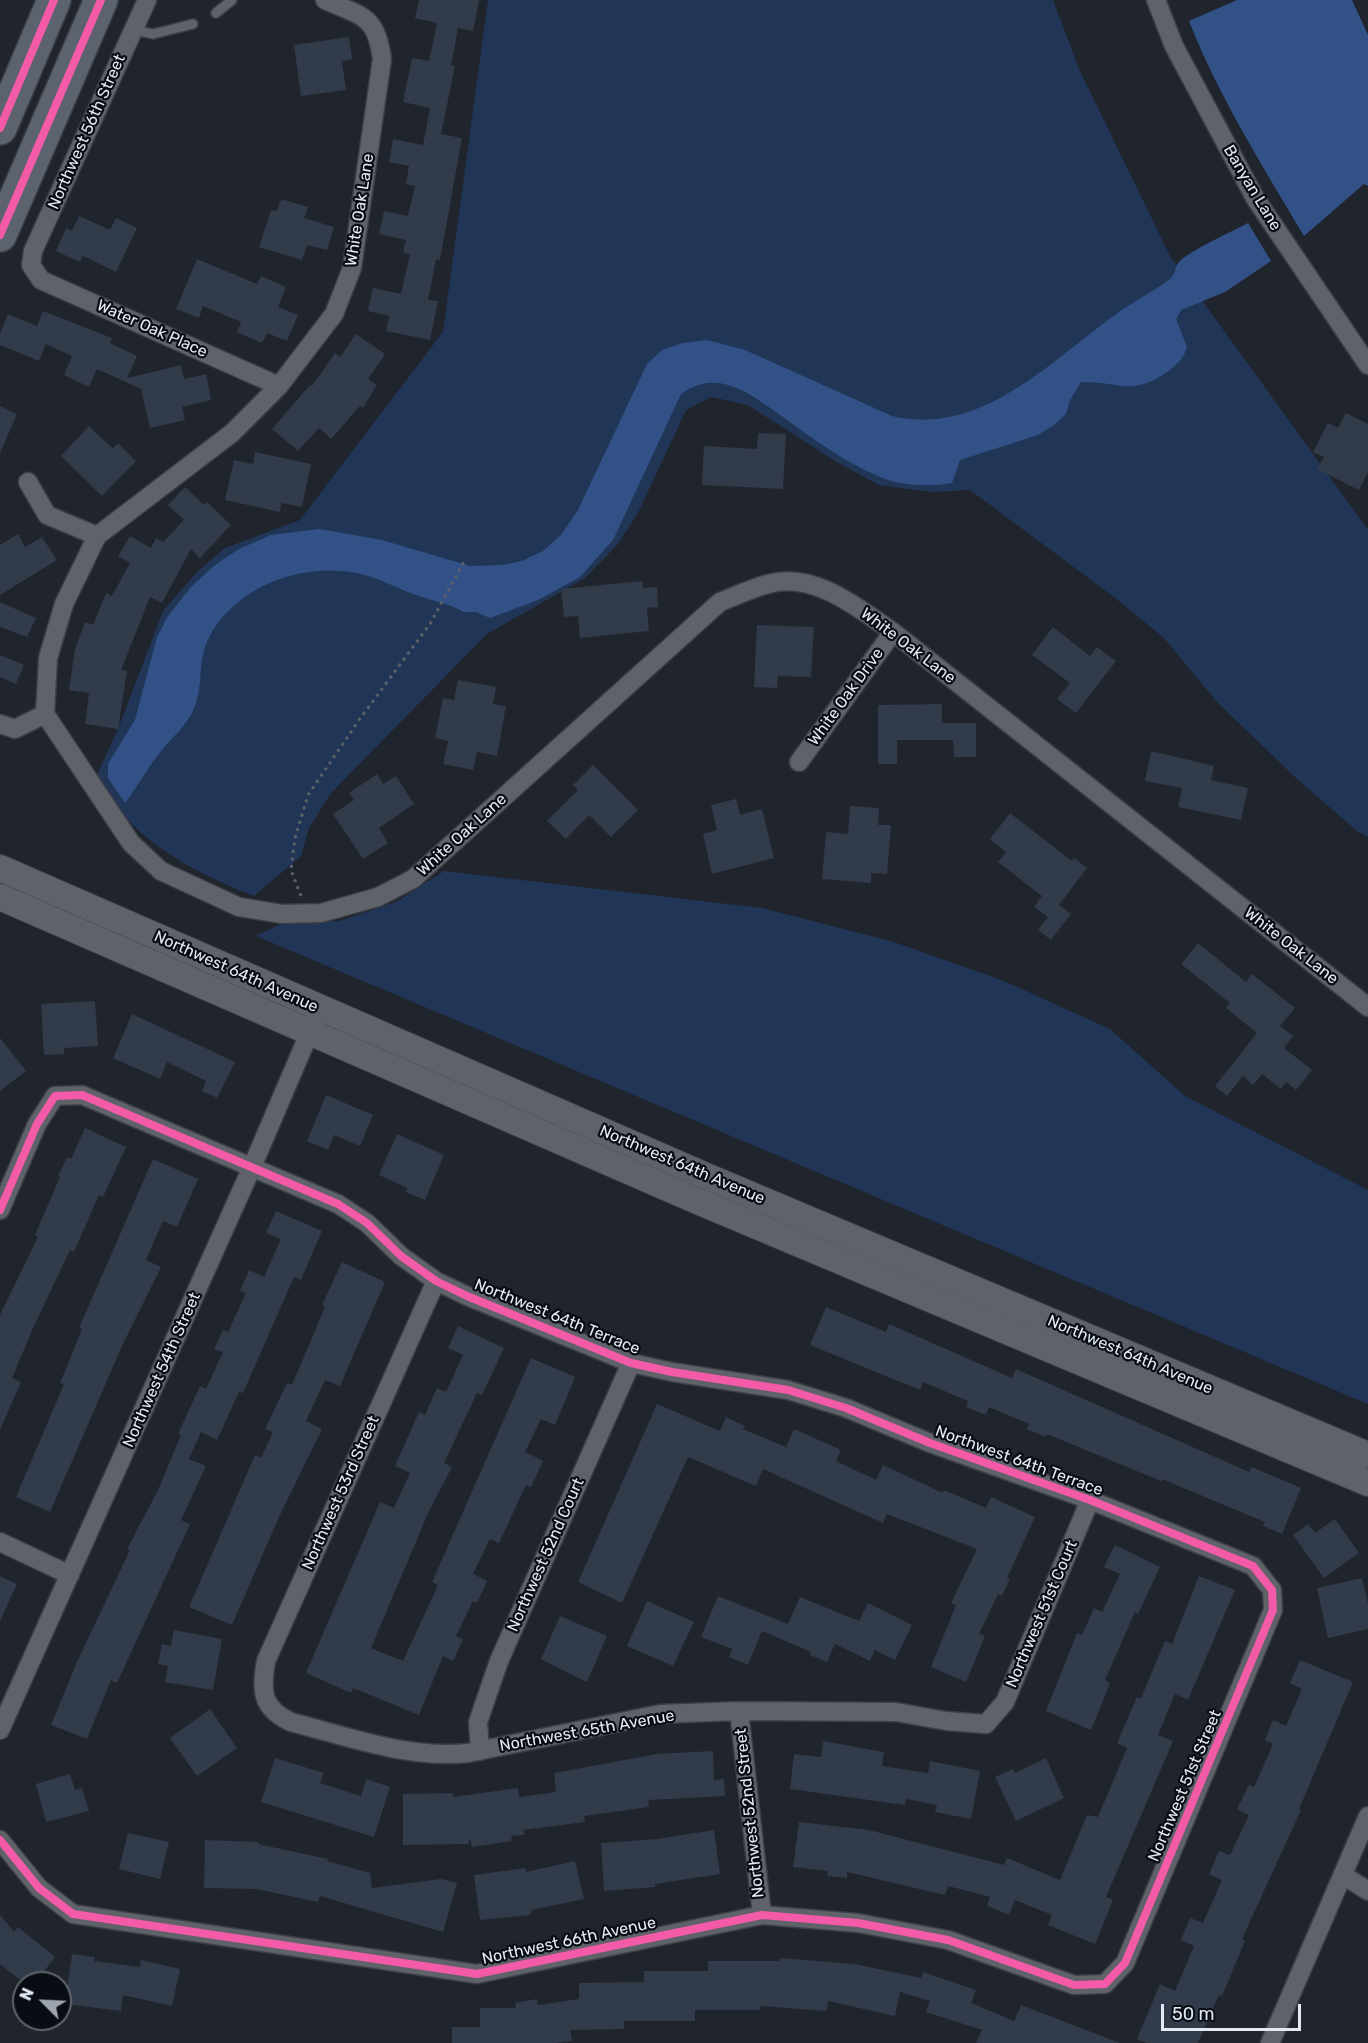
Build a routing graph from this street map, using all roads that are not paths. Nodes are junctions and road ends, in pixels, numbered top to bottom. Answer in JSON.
{"nodes":[{"id":1,"x":54,"y":0,"type":"edge"},
{"id":2,"x":101,"y":0,"type":"edge"},
{"id":3,"x":147,"y":0,"type":"edge"},
{"id":4,"x":232,"y":0,"type":"edge"},
{"id":5,"x":325,"y":0,"type":"edge"},
{"id":6,"x":1156,"y":0,"type":"edge"},
{"id":7,"x":216,"y":13,"type":"dead end"},
{"id":8,"x":193,"y":24,"type":"dead end"},
{"id":9,"x":134,"y":30,"type":"junction"},
{"id":10,"x":0,"y":128,"type":"edge"},
{"id":11,"x":0,"y":235,"type":"edge"},
{"id":12,"x":31,"y":265,"type":"joint"},
{"id":13,"x":1368,"y":365,"type":"edge"},
{"id":14,"x":279,"y":386,"type":"junction"},
{"id":15,"x":28,"y":482,"type":"dead end"},
{"id":16,"x":97,"y":536,"type":"junction"},
{"id":17,"x":894,"y":632,"type":"junction"},
{"id":18,"x":45,"y":714,"type":"junction"},
{"id":19,"x":0,"y":724,"type":"edge"},
{"id":20,"x":799,"y":762,"type":"dead end"},
{"id":21,"x":1,"y":870,"type":"edge"},
{"id":22,"x":0,"y":897,"type":"edge"},
{"id":23,"x":1368,"y":1007,"type":"edge"},
{"id":24,"x":320,"y":1008,"type":"junction"},
{"id":25,"x":309,"y":1033,"type":"junction"},
{"id":26,"x":252,"y":1167,"type":"junction"},
{"id":27,"x":0,"y":1210,"type":"edge"},
{"id":28,"x":436,"y":1281,"type":"junction"},
{"id":29,"x":631,"y":1363,"type":"junction"},
{"id":30,"x":1368,"y":1455,"type":"edge"},
{"id":31,"x":1368,"y":1483,"type":"edge"},
{"id":32,"x":1090,"y":1500,"type":"junction"},
{"id":33,"x":0,"y":1542,"type":"edge"},
{"id":34,"x":70,"y":1575,"type":"junction"},
{"id":35,"x":1272,"y":1590,"type":"joint"},
{"id":36,"x":269,"y":1707,"type":"joint"},
{"id":37,"x":739,"y":1711,"type":"junction"},
{"id":38,"x":986,"y":1724,"type":"joint"},
{"id":39,"x":0,"y":1730,"type":"edge"},
{"id":40,"x":480,"y":1751,"type":"junction"},
{"id":41,"x":1368,"y":1815,"type":"edge"},
{"id":42,"x":0,"y":1840,"type":"edge"},
{"id":43,"x":1343,"y":1875,"type":"junction"},
{"id":44,"x":1368,"y":1890,"type":"edge"},
{"id":45,"x":762,"y":1915,"type":"junction"},
{"id":46,"x":1105,"y":1984,"type":"joint"},
{"id":47,"x":1270,"y":2043,"type":"edge"}],
"edges":[{"from":1,"to":10,"type":"highway"},
{"from":2,"to":11,"type":"highway"},
{"from":3,"to":9,"type":"street","name":"Northwest 56th Street"},
{"from":4,"to":7,"type":"lane"},
{"from":5,"to":14,"type":"street","name":"White Oak Lane"},
{"from":6,"to":13,"type":"street","name":"Banyan Lane"},
{"from":8,"to":9,"type":"lane"},
{"from":9,"to":12,"type":"street","name":"Northwest 56th Street"},
{"from":12,"to":14,"type":"street","name":"Water Oak Place"},
{"from":14,"to":16,"type":"street","name":"White Oak Lane"},
{"from":15,"to":16,"type":"street"},
{"from":16,"to":18,"type":"street","name":"White Oak Lane"},
{"from":17,"to":18,"type":"street","name":"White Oak Lane"},
{"from":17,"to":20,"type":"street","name":"White Oak Drive"},
{"from":17,"to":23,"type":"street","name":"White Oak Lane"},
{"from":18,"to":19,"type":"street"},
{"from":21,"to":24,"type":"street","name":"Northwest 64th Avenue"},
{"from":22,"to":25,"type":"street","name":"Northwest 64th Avenue"},
{"from":24,"to":25,"type":"street","name":"Northwest 54th Street"},
{"from":24,"to":30,"type":"street","name":"Northwest 64th Avenue"},
{"from":25,"to":26,"type":"street","name":"Northwest 54th Street"},
{"from":25,"to":31,"type":"street","name":"Northwest 64th Avenue"},
{"from":26,"to":27,"type":"street","name":"Northwest 64th Terrace"},
{"from":26,"to":28,"type":"street","name":"Northwest 64th Terrace"},
{"from":26,"to":34,"type":"street","name":"Northwest 54th Street"},
{"from":28,"to":29,"type":"street","name":"Northwest 64th Terrace"},
{"from":28,"to":36,"type":"street","name":"Northwest 53rd Street"},
{"from":29,"to":32,"type":"street","name":"Northwest 64th Terrace"},
{"from":29,"to":40,"type":"street","name":"Northwest 52nd Court"},
{"from":32,"to":35,"type":"street","name":"Northwest 64th Terrace"},
{"from":32,"to":38,"type":"street","name":"Northwest 51st Court"},
{"from":33,"to":34,"type":"street"},
{"from":34,"to":39,"type":"street","name":"Northwest 54th Street"},
{"from":35,"to":46,"type":"street","name":"Northwest 51st Street"},
{"from":36,"to":40,"type":"street","name":"Northwest 65th Avenue"},
{"from":37,"to":38,"type":"street","name":"Northwest 65th Avenue"},
{"from":37,"to":40,"type":"street","name":"Northwest 65th Avenue"},
{"from":37,"to":45,"type":"street","name":"Northwest 52nd Street"},
{"from":41,"to":43,"type":"street"},
{"from":42,"to":45,"type":"street","name":"Northwest 66th Avenue"},
{"from":43,"to":44,"type":"street"},
{"from":43,"to":47,"type":"street"},
{"from":45,"to":46,"type":"street","name":"Northwest 66th Avenue"}]}
